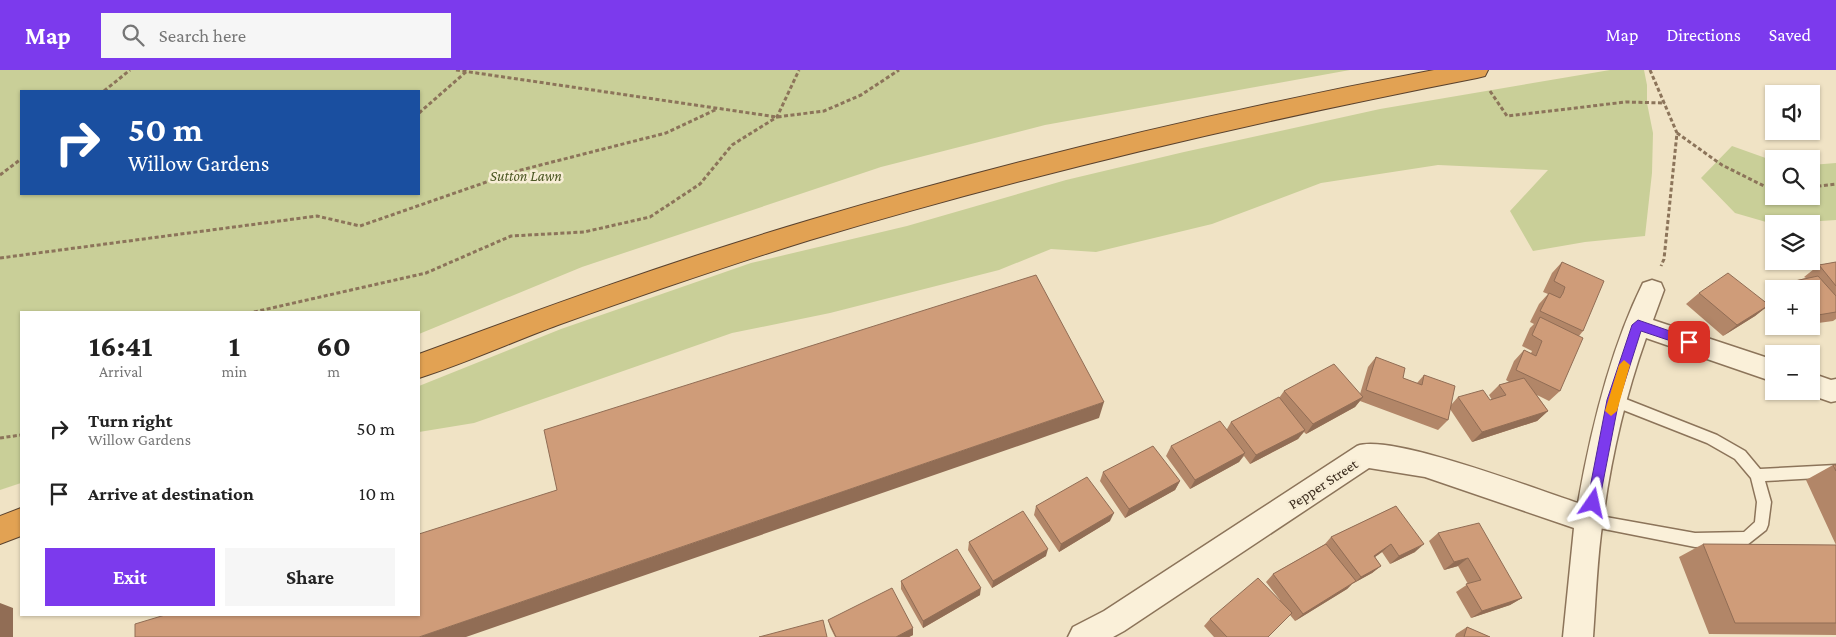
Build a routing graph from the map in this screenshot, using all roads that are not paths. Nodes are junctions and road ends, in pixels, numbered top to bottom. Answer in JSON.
{"nodes":[{"id":1,"x":1483,"y":80,"type":"edge"},
{"id":2,"x":1652,"y":290,"type":"road end"},
{"id":3,"x":1638,"y":325,"type":"junction"},
{"id":4,"x":420,"y":366,"type":"edge"},
{"id":5,"x":1765,"y":369,"type":"edge"},
{"id":6,"x":1820,"y":387,"type":"edge"},
{"id":7,"x":1836,"y":390,"type":"edge"},
{"id":8,"x":1613,"y":400,"type":"junction"},
{"id":9,"x":1836,"y":471,"type":"edge"},
{"id":10,"x":1757,"y":475,"type":"junction"},
{"id":11,"x":1589,"y":520,"type":"junction"},
{"id":12,"x":20,"y":522,"type":"edge"},
{"id":13,"x":0,"y":530,"type":"edge"},
{"id":14,"x":1114,"y":629,"type":"edge"},
{"id":15,"x":1083,"y":637,"type":"edge"},
{"id":16,"x":1578,"y":637,"type":"edge"}],
"edges":[{"from":1,"to":4,"type":"highway"},
{"from":2,"to":3,"type":"street"},
{"from":3,"to":5,"type":"street"},
{"from":3,"to":8,"type":"street"},
{"from":6,"to":7,"type":"street"},
{"from":8,"to":10,"type":"lane"},
{"from":8,"to":11,"type":"street"},
{"from":9,"to":10,"type":"lane"},
{"from":10,"to":11,"type":"lane"},
{"from":11,"to":14,"type":"street","name":"Pepper Street"},
{"from":11,"to":16,"type":"street"},
{"from":12,"to":13,"type":"highway"},
{"from":14,"to":15,"type":"street","name":"Pepper Street"}]}
